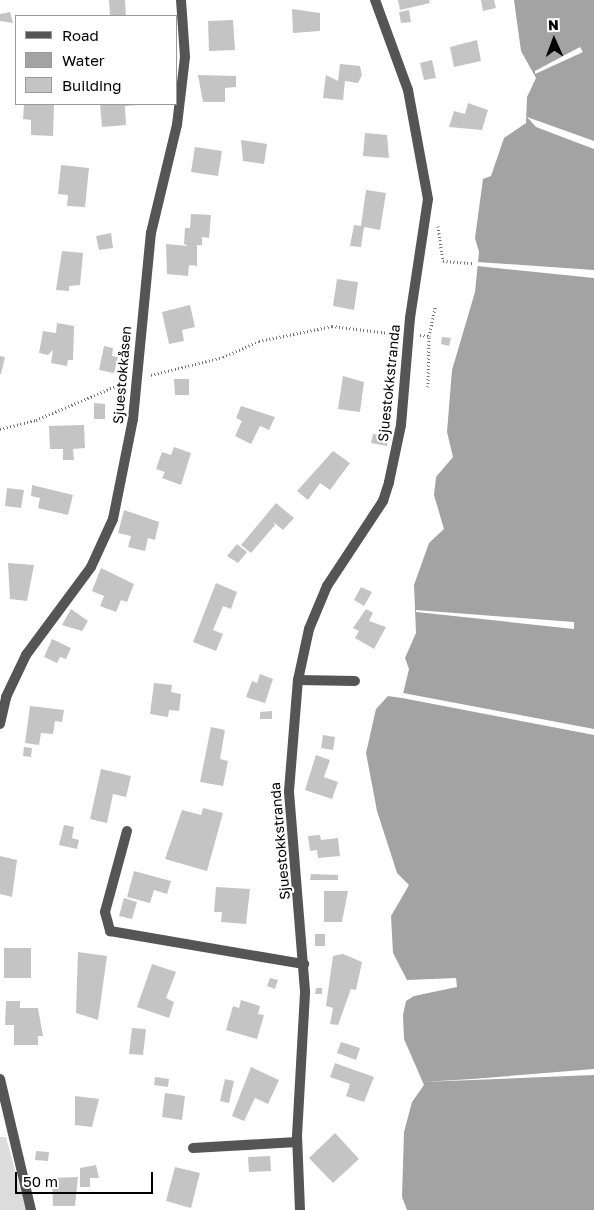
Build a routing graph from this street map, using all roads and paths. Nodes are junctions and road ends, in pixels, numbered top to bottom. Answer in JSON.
{"nodes":[{"id":1,"x":181,"y":0,"type":"edge"},
{"id":2,"x":375,"y":0,"type":"edge"},
{"id":3,"x":180,"y":67,"type":"edge"},
{"id":4,"x":426,"y":222,"type":"junction"},
{"id":5,"x":474,"y":263,"type":"dead end"},
{"id":6,"x":358,"y":330,"type":"dead end"},
{"id":7,"x":429,"y":336,"type":"dead end"},
{"id":8,"x":259,"y":340,"type":"dead end"},
{"id":9,"x":428,"y":387,"type":"dead end"},
{"id":10,"x":298,"y":680,"type":"junction"},
{"id":11,"x":354,"y":681,"type":"dead end"},
{"id":12,"x":0,"y":724,"type":"edge"},
{"id":13,"x":127,"y":831,"type":"dead end"},
{"id":14,"x":304,"y":964,"type":"junction"},
{"id":15,"x":0,"y":1079,"type":"edge"},
{"id":16,"x":297,"y":1142,"type":"junction"},
{"id":17,"x":193,"y":1148,"type":"dead end"},
{"id":18,"x":31,"y":1210,"type":"edge"},
{"id":19,"x":300,"y":1210,"type":"edge"}],
"edges":[{"from":1,"to":3,"type":"street","name":"Sjuestokkåsen"},
{"from":2,"to":4,"type":"street","name":"Sjuestokkstranda"},
{"from":3,"to":12,"type":"street","name":"Sjuestokkåsen"},
{"from":4,"to":5,"type":"path"},
{"from":4,"to":10,"type":"street","name":"Sjuestokkstranda"},
{"from":6,"to":8,"type":"path"},
{"from":7,"to":9,"type":"path"},
{"from":10,"to":11,"type":"street"},
{"from":10,"to":14,"type":"street","name":"Sjuestokkstranda"},
{"from":13,"to":14,"type":"street"},
{"from":14,"to":16,"type":"street","name":"Sjuestokkstranda"},
{"from":15,"to":18,"type":"street"},
{"from":16,"to":17,"type":"street"},
{"from":16,"to":19,"type":"street","name":"Sjuestokkstranda"}]}
